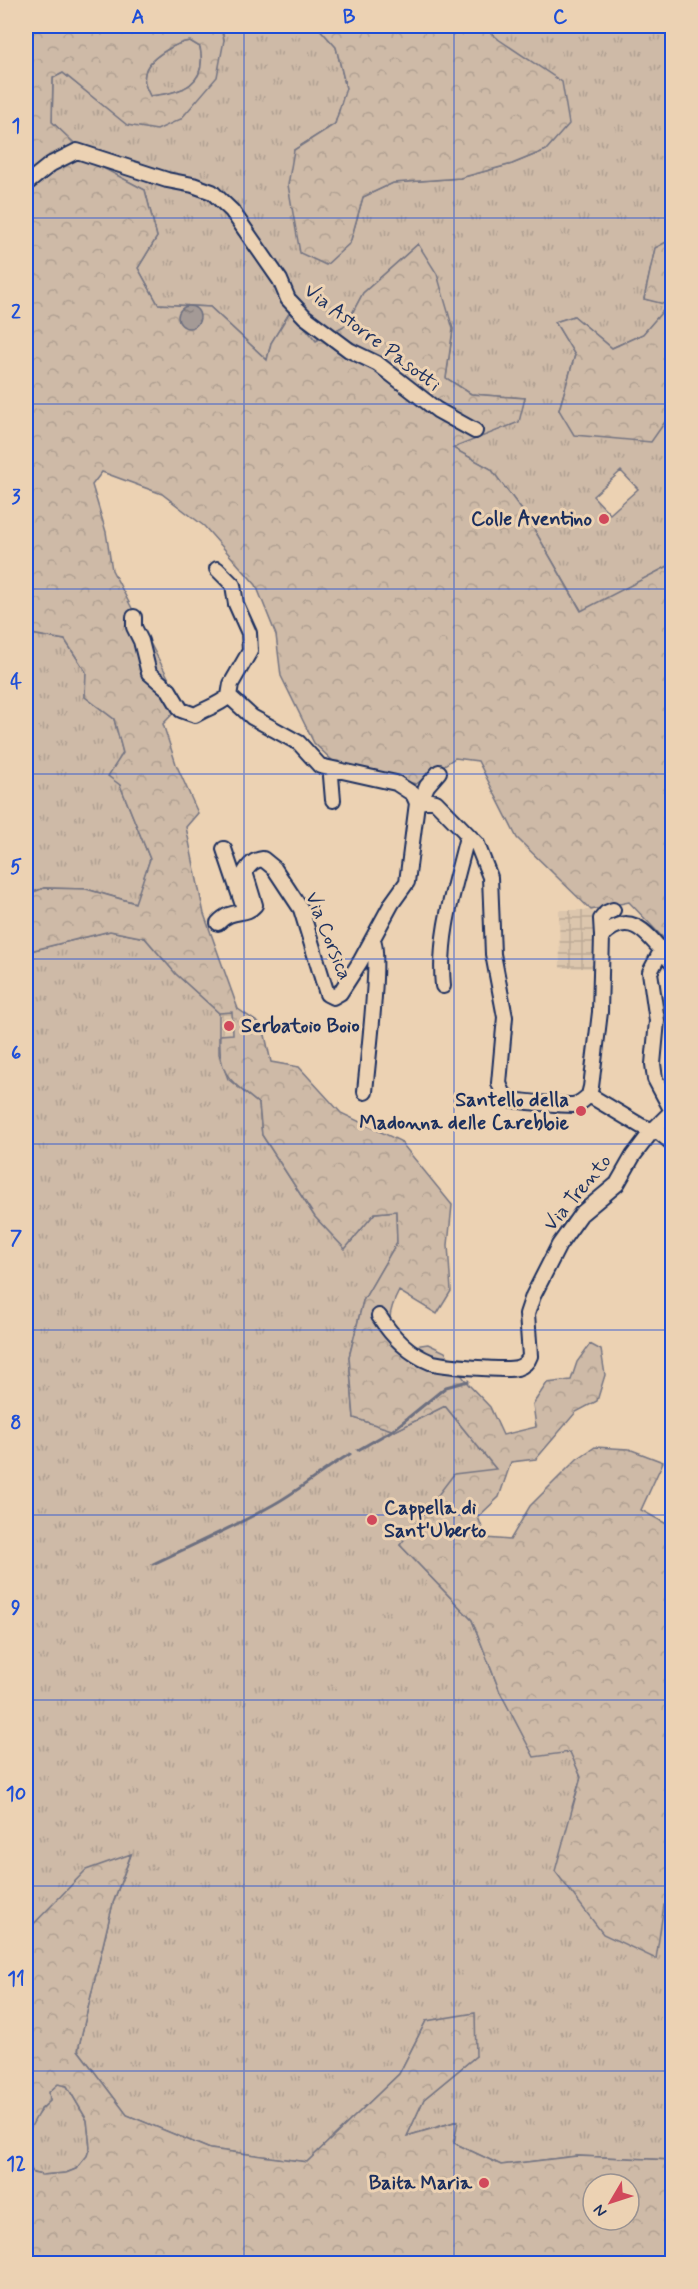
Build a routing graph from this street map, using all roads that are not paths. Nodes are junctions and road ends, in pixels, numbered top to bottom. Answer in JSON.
{"nodes":[{"id":1,"x":26,"y":184,"type":"edge"},
{"id":2,"x":475,"y":431,"type":"dead end"},
{"id":3,"x":217,"y":569,"type":"dead end"},
{"id":4,"x":134,"y":617,"type":"dead end"},
{"id":5,"x":229,"y":696,"type":"junction"},
{"id":6,"x":335,"y":770,"type":"junction"},
{"id":7,"x":439,"y":772,"type":"dead end"},
{"id":8,"x":333,"y":800,"type":"dead end"},
{"id":9,"x":419,"y":801,"type":"junction"},
{"id":10,"x":470,"y":837,"type":"junction"},
{"id":11,"x":224,"y":849,"type":"dead end"},
{"id":12,"x":613,"y":910,"type":"dead end"},
{"id":13,"x":245,"y":911,"type":"junction"},
{"id":14,"x":218,"y":923,"type":"dead end"},
{"id":15,"x":602,"y":936,"type":"junction"},
{"id":16,"x":373,"y":940,"type":"junction"},
{"id":17,"x":662,"y":951,"type":"junction"},
{"id":18,"x":672,"y":963,"type":"edge"},
{"id":19,"x":443,"y":986,"type":"dead end"},
{"id":20,"x":365,"y":1092,"type":"dead end"},
{"id":21,"x":589,"y":1095,"type":"junction"},
{"id":22,"x":672,"y":1111,"type":"edge"},
{"id":23,"x":652,"y":1131,"type":"junction"},
{"id":24,"x":672,"y":1143,"type":"edge"},
{"id":25,"x":379,"y":1316,"type":"dead end"}],
"edges":[{"from":1,"to":2,"type":"street","name":"Via Astorre Pasotti"},
{"from":3,"to":5,"type":"street"},
{"from":4,"to":5,"type":"street"},
{"from":5,"to":6,"type":"street"},
{"from":6,"to":8,"type":"street"},
{"from":6,"to":9,"type":"street"},
{"from":7,"to":9,"type":"street","name":"Via Corsica"},
{"from":9,"to":10,"type":"street"},
{"from":9,"to":16,"type":"street","name":"Via Corsica"},
{"from":10,"to":19,"type":"street"},
{"from":10,"to":21,"type":"street"},
{"from":11,"to":13,"type":"street"},
{"from":12,"to":15,"type":"street"},
{"from":13,"to":14,"type":"street"},
{"from":13,"to":16,"type":"street","name":"Via Corsica"},
{"from":15,"to":17,"type":"street"},
{"from":15,"to":21,"type":"street"},
{"from":16,"to":20,"type":"street"},
{"from":17,"to":18,"type":"street"},
{"from":17,"to":22,"type":"street"},
{"from":21,"to":23,"type":"street"},
{"from":22,"to":23,"type":"street","name":"Via Trento"},
{"from":23,"to":24,"type":"street"},
{"from":23,"to":25,"type":"street","name":"Via Trento"}]}
